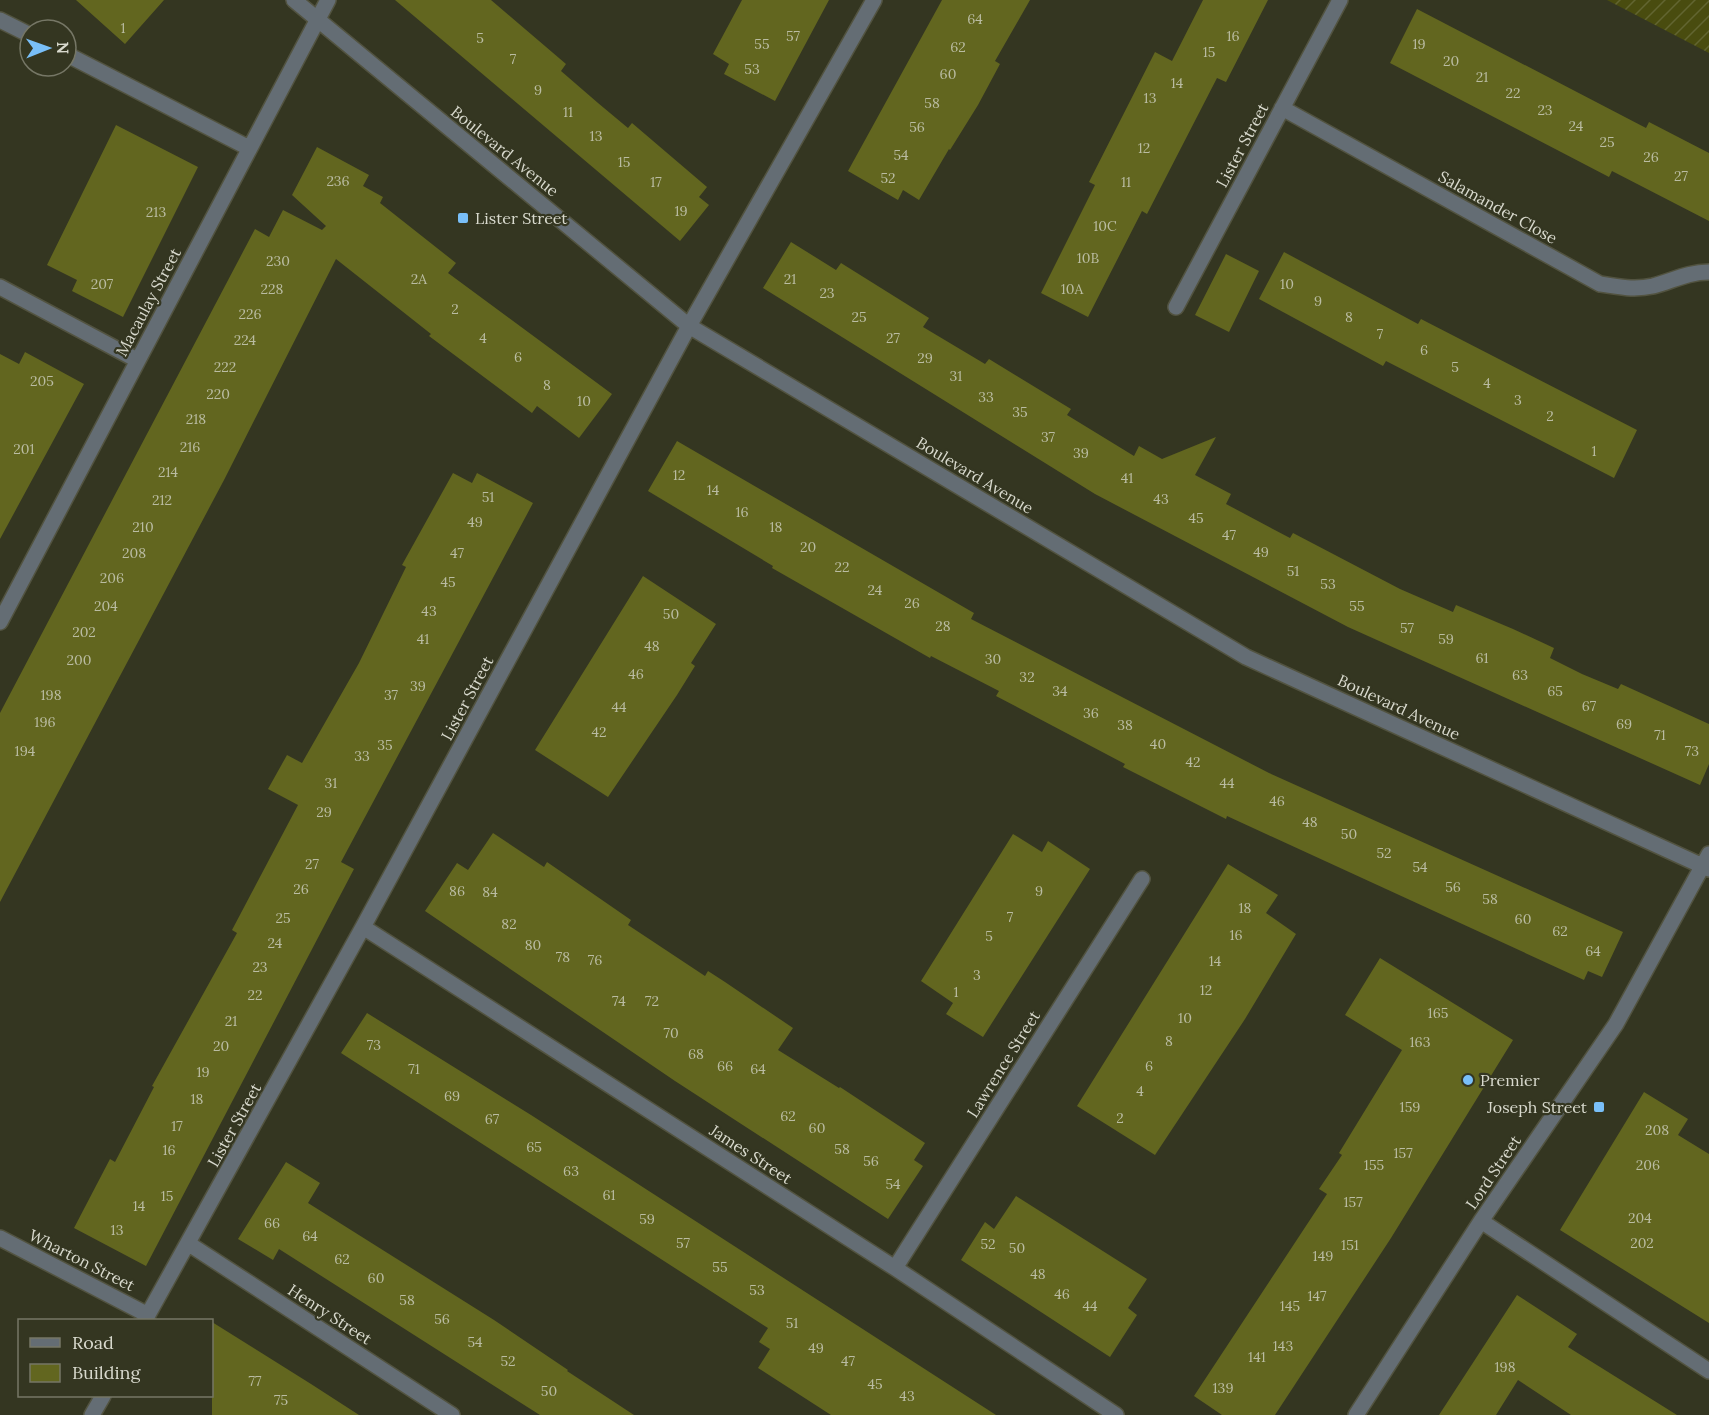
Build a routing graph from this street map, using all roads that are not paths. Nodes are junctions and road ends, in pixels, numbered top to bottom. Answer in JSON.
{"nodes":[{"id":1,"x":294,"y":0,"type":"edge"},
{"id":2,"x":328,"y":0,"type":"edge"},
{"id":3,"x":874,"y":0,"type":"edge"},
{"id":4,"x":1340,"y":0,"type":"edge"},
{"id":5,"x":0,"y":20,"type":"edge"},
{"id":6,"x":317,"y":20,"type":"junction"},
{"id":7,"x":18,"y":29,"type":"edge"},
{"id":8,"x":78,"y":60,"type":"edge"},
{"id":9,"x":1282,"y":108,"type":"junction"},
{"id":10,"x":249,"y":148,"type":"junction"},
{"id":11,"x":1709,"y":272,"type":"edge"},
{"id":12,"x":0,"y":287,"type":"edge"},
{"id":13,"x":1176,"y":307,"type":"dead end"},
{"id":14,"x":689,"y":326,"type":"junction"},
{"id":15,"x":137,"y":360,"type":"junction"},
{"id":16,"x":0,"y":622,"type":"edge"},
{"id":17,"x":1707,"y":863,"type":"edge"},
{"id":18,"x":1142,"y":879,"type":"dead end"},
{"id":19,"x":363,"y":927,"type":"junction"},
{"id":20,"x":1481,"y":1221,"type":"junction"},
{"id":21,"x":0,"y":1238,"type":"edge"},
{"id":22,"x":189,"y":1244,"type":"junction"},
{"id":23,"x":895,"y":1268,"type":"junction"},
{"id":24,"x":146,"y":1317,"type":"edge"},
{"id":25,"x":1709,"y":1371,"type":"edge"},
{"id":26,"x":102,"y":1397,"type":"edge"},
{"id":27,"x":92,"y":1415,"type":"edge"},
{"id":28,"x":452,"y":1415,"type":"edge"},
{"id":29,"x":1116,"y":1415,"type":"edge"},
{"id":30,"x":1356,"y":1415,"type":"edge"}],
"edges":[{"from":1,"to":6,"type":"street","name":"Boulevard Avenue"},
{"from":2,"to":6,"type":"street","name":"Macaulay Street"},
{"from":3,"to":14,"type":"street","name":"Lister Street"},
{"from":4,"to":9,"type":"street","name":"Lister Street"},
{"from":5,"to":7,"type":"street"},
{"from":6,"to":10,"type":"street","name":"Macaulay Street"},
{"from":6,"to":14,"type":"street","name":"Boulevard Avenue"},
{"from":8,"to":10,"type":"street"},
{"from":9,"to":11,"type":"street","name":"Salamander Close"},
{"from":9,"to":13,"type":"street","name":"Lister Street"},
{"from":10,"to":15,"type":"street","name":"Macaulay Street"},
{"from":12,"to":15,"type":"street"},
{"from":14,"to":17,"type":"street","name":"Boulevard Avenue"},
{"from":14,"to":19,"type":"street","name":"Lister Street"},
{"from":15,"to":16,"type":"street","name":"Macaulay Street"},
{"from":17,"to":20,"type":"street","name":"Lord Street"},
{"from":18,"to":23,"type":"street","name":"Lawrence Street"},
{"from":19,"to":22,"type":"street","name":"Lister Street"},
{"from":19,"to":23,"type":"street","name":"James Street"},
{"from":20,"to":25,"type":"street"},
{"from":20,"to":30,"type":"street","name":"Lord Street"},
{"from":21,"to":24,"type":"street","name":"Wharton Street"},
{"from":22,"to":24,"type":"street","name":"Lister Street"},
{"from":22,"to":28,"type":"street","name":"Henry Street"},
{"from":23,"to":29,"type":"street","name":"James Street"},
{"from":26,"to":27,"type":"street"}]}
